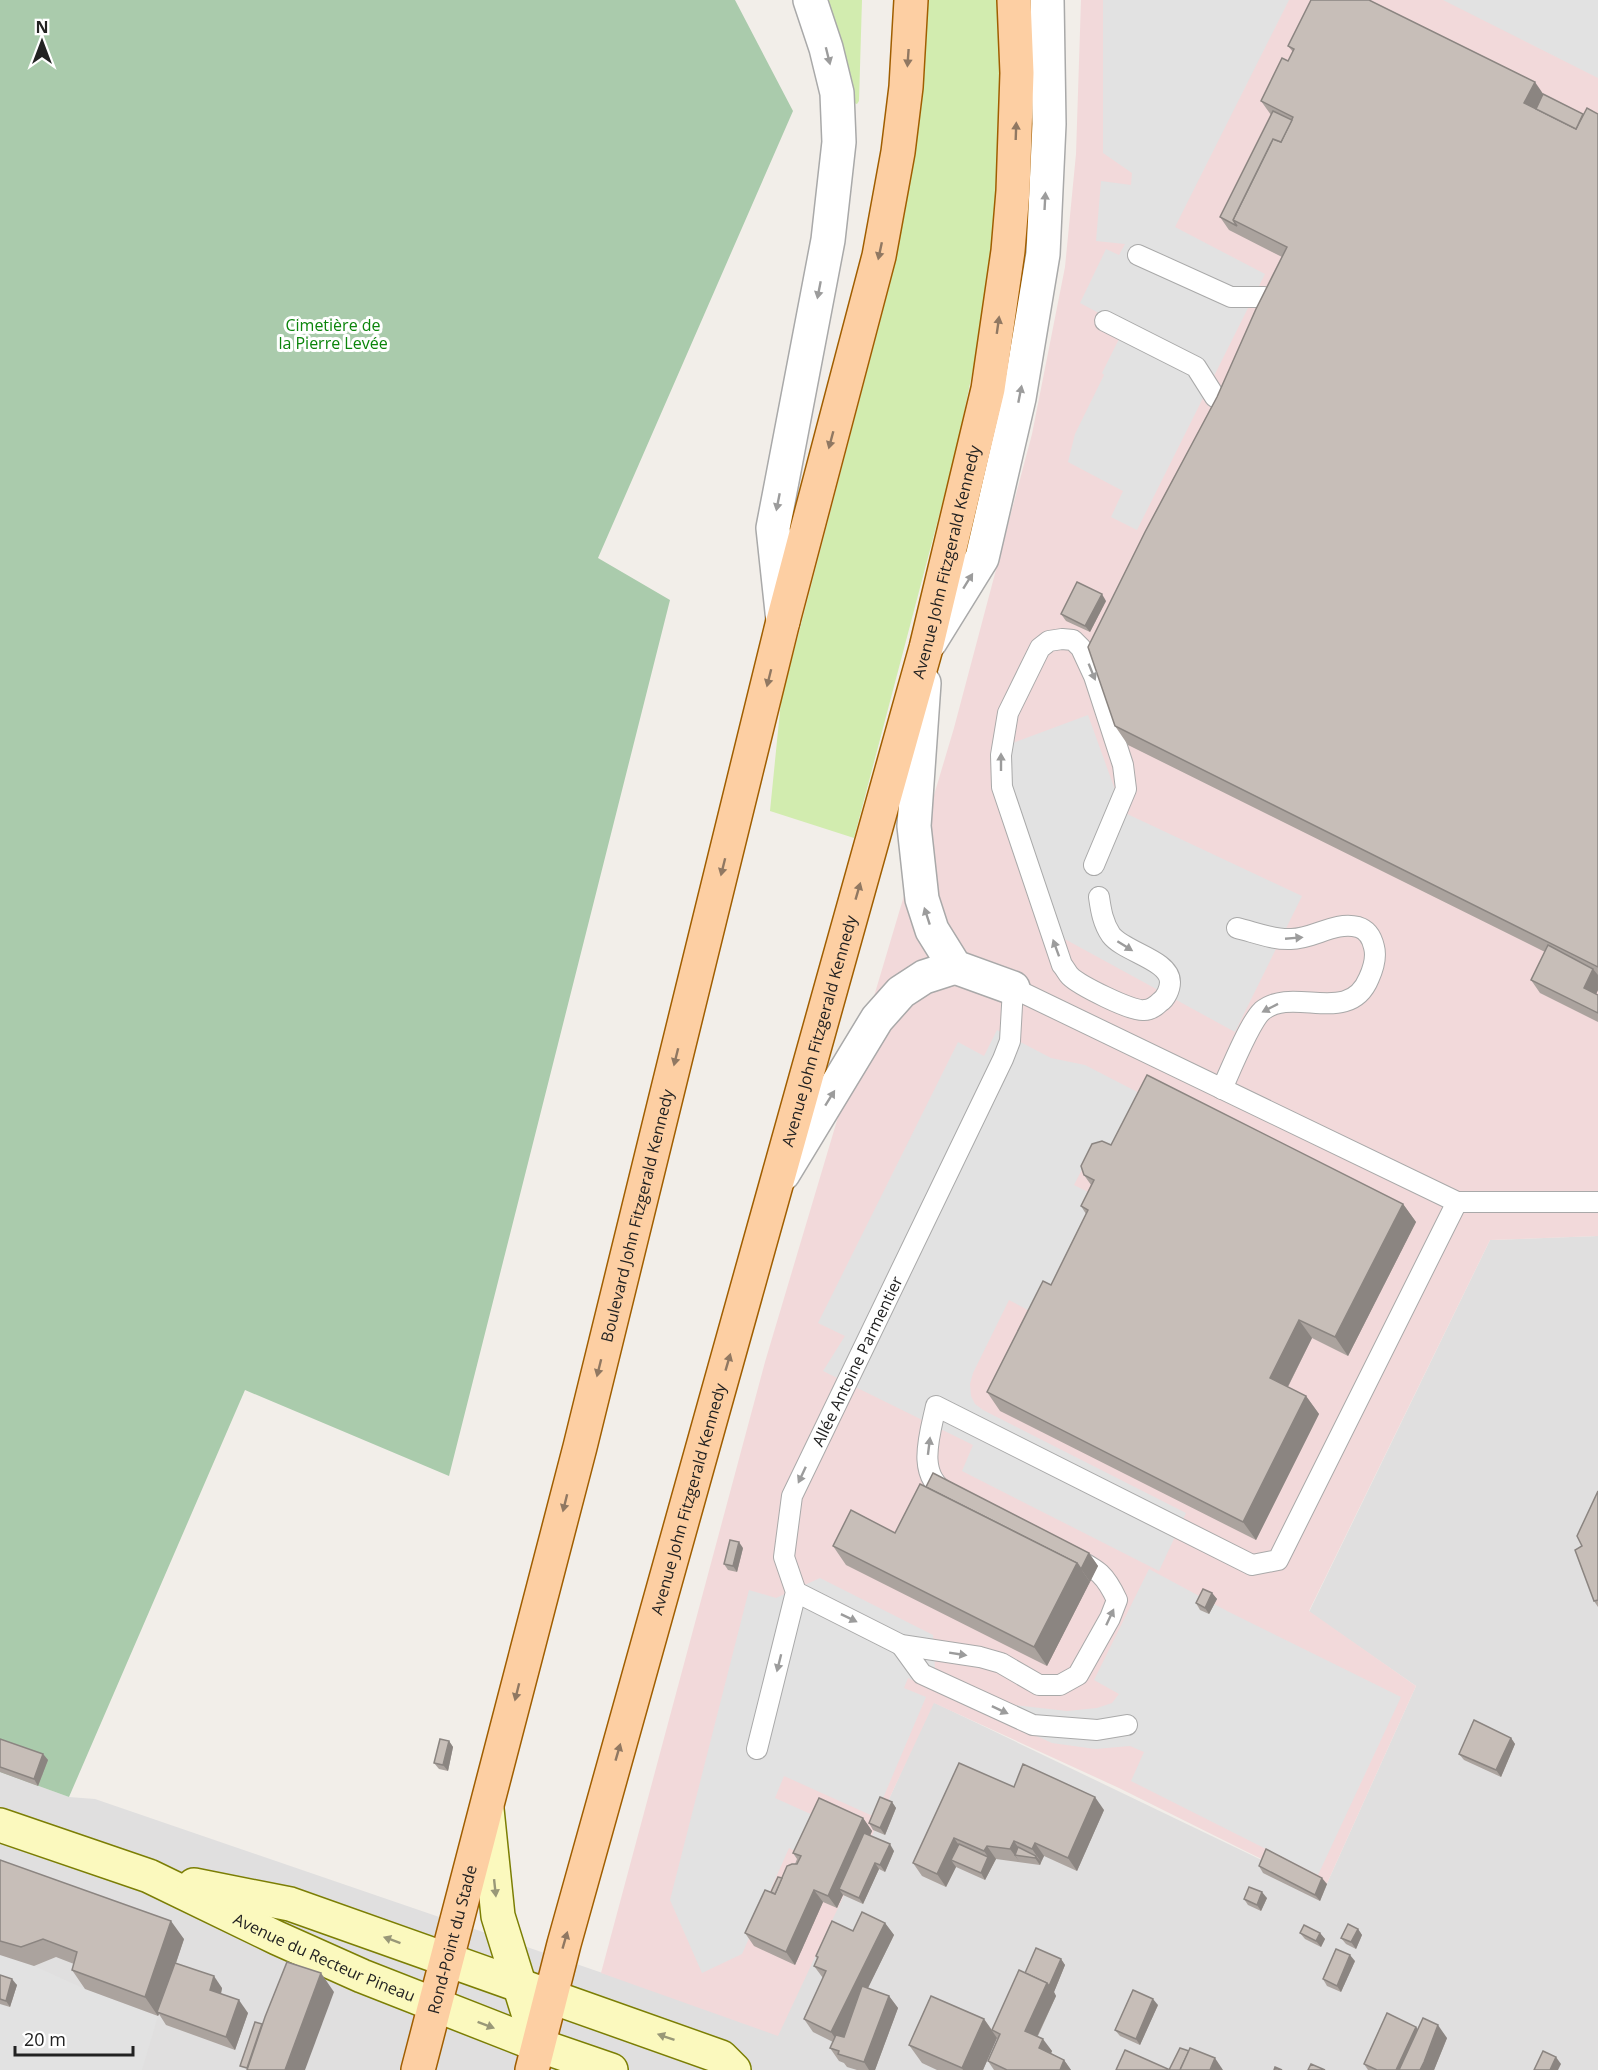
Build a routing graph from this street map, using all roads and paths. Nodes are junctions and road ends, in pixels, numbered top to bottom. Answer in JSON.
{"nodes":[{"id":1,"x":810,"y":0,"type":"edge"},
{"id":2,"x":911,"y":0,"type":"edge"},
{"id":3,"x":1014,"y":0,"type":"edge"},
{"id":4,"x":1047,"y":0,"type":"edge"},
{"id":5,"x":1137,"y":255,"type":"dead end"},
{"id":6,"x":1306,"y":313,"type":"edge"},
{"id":7,"x":1105,"y":321,"type":"dead end"},
{"id":8,"x":1257,"y":417,"type":"edge"},
{"id":9,"x":783,"y":621,"type":"junction"},
{"id":10,"x":926,"y":648,"type":"junction"},
{"id":11,"x":1094,"y":865,"type":"dead end"},
{"id":12,"x":1099,"y":897,"type":"dead end"},
{"id":13,"x":1237,"y":928,"type":"dead end"},
{"id":14,"x":955,"y":968,"type":"junction"},
{"id":15,"x":1013,"y":988,"type":"junction"},
{"id":16,"x":1222,"y":1089,"type":"junction"},
{"id":17,"x":778,"y":1183,"type":"junction"},
{"id":18,"x":1457,"y":1202,"type":"junction"},
{"id":19,"x":1598,"y":1202,"type":"edge"},
{"id":20,"x":961,"y":1500,"type":"edge"},
{"id":21,"x":1056,"y":1548,"type":"edge"},
{"id":22,"x":796,"y":1592,"type":"junction"},
{"id":23,"x":901,"y":1645,"type":"junction"},
{"id":24,"x":1128,"y":1725,"type":"dead end"},
{"id":25,"x":757,"y":1749,"type":"dead end"},
{"id":26,"x":487,"y":1809,"type":"junction"},
{"id":27,"x":0,"y":1825,"type":"edge"},
{"id":28,"x":148,"y":1876,"type":"junction"},
{"id":29,"x":447,"y":1961,"type":"junction"},
{"id":30,"x":520,"y":1986,"type":"junction"},
{"id":31,"x":550,"y":1996,"type":"junction"},
{"id":32,"x":434,"y":2006,"type":"junction"},
{"id":33,"x":535,"y":2058,"type":"edge"},
{"id":34,"x":418,"y":2070,"type":"edge"},
{"id":35,"x":611,"y":2070,"type":"edge"},
{"id":36,"x":734,"y":2070,"type":"edge"}],
"edges":[{"from":1,"to":9,"type":"street","one_way":true},
{"from":2,"to":9,"type":"main road","one_way":true},
{"from":10,"to":3,"type":"main road","name":"Avenue John Fitzgerald Kennedy","one_way":true},
{"from":10,"to":4,"type":"street","one_way":true},
{"from":5,"to":6,"type":"lane"},
{"from":7,"to":8,"type":"lane"},
{"from":9,"to":26,"type":"main road","name":"Boulevard John Fitzgerald Kennedy","one_way":true},
{"from":14,"to":10,"type":"street","one_way":true},
{"from":17,"to":10,"type":"main road","name":"Avenue John Fitzgerald Kennedy","one_way":true},
{"from":12,"to":11,"type":"lane","one_way":true},
{"from":13,"to":16,"type":"lane","one_way":true},
{"from":14,"to":15,"type":"street"},
{"from":17,"to":14,"type":"street","one_way":true},
{"from":15,"to":16,"type":"lane"},
{"from":15,"to":22,"type":"lane","name":"Allée Antoine Parmentier","one_way":true},
{"from":16,"to":18,"type":"lane"},
{"from":31,"to":17,"type":"main road","name":"Avenue John Fitzgerald Kennedy","one_way":true},
{"from":18,"to":19,"type":"lane"},
{"from":20,"to":18,"type":"lane","one_way":true},
{"from":23,"to":21,"type":"lane","one_way":true},
{"from":22,"to":23,"type":"lane","one_way":true},
{"from":22,"to":25,"type":"lane","one_way":true},
{"from":23,"to":24,"type":"lane","one_way":true},
{"from":26,"to":29,"type":"main road","name":"Rond-Point du Stade"},
{"from":26,"to":30,"type":"main road","one_way":true},
{"from":27,"to":28,"type":"main road","name":"Avenue du Recteur Pineau"},
{"from":29,"to":28,"type":"main road","name":"Avenue du Recteur Pineau","one_way":true},
{"from":28,"to":32,"type":"main road","name":"Avenue du Recteur Pineau"},
{"from":29,"to":30,"type":"main road","name":"Avenue du Recteur Pineau"},
{"from":29,"to":32,"type":"main road","name":"Rond-Point du Stade"},
{"from":30,"to":31,"type":"main road","name":"Avenue du Recteur Pineau"},
{"from":30,"to":33,"type":"main road"},
{"from":31,"to":33,"type":"main road","name":"Avenue John Fitzgerald Kennedy"},
{"from":36,"to":31,"type":"main road","name":"Avenue du Recteur Pineau","one_way":true},
{"from":32,"to":33,"type":"main road","name":"Avenue du Recteur Pineau","one_way":true},
{"from":32,"to":34,"type":"main road","name":"Rond-Point du Stade"},
{"from":33,"to":35,"type":"main road","name":"Avenue du Recteur Pineau"}]}
